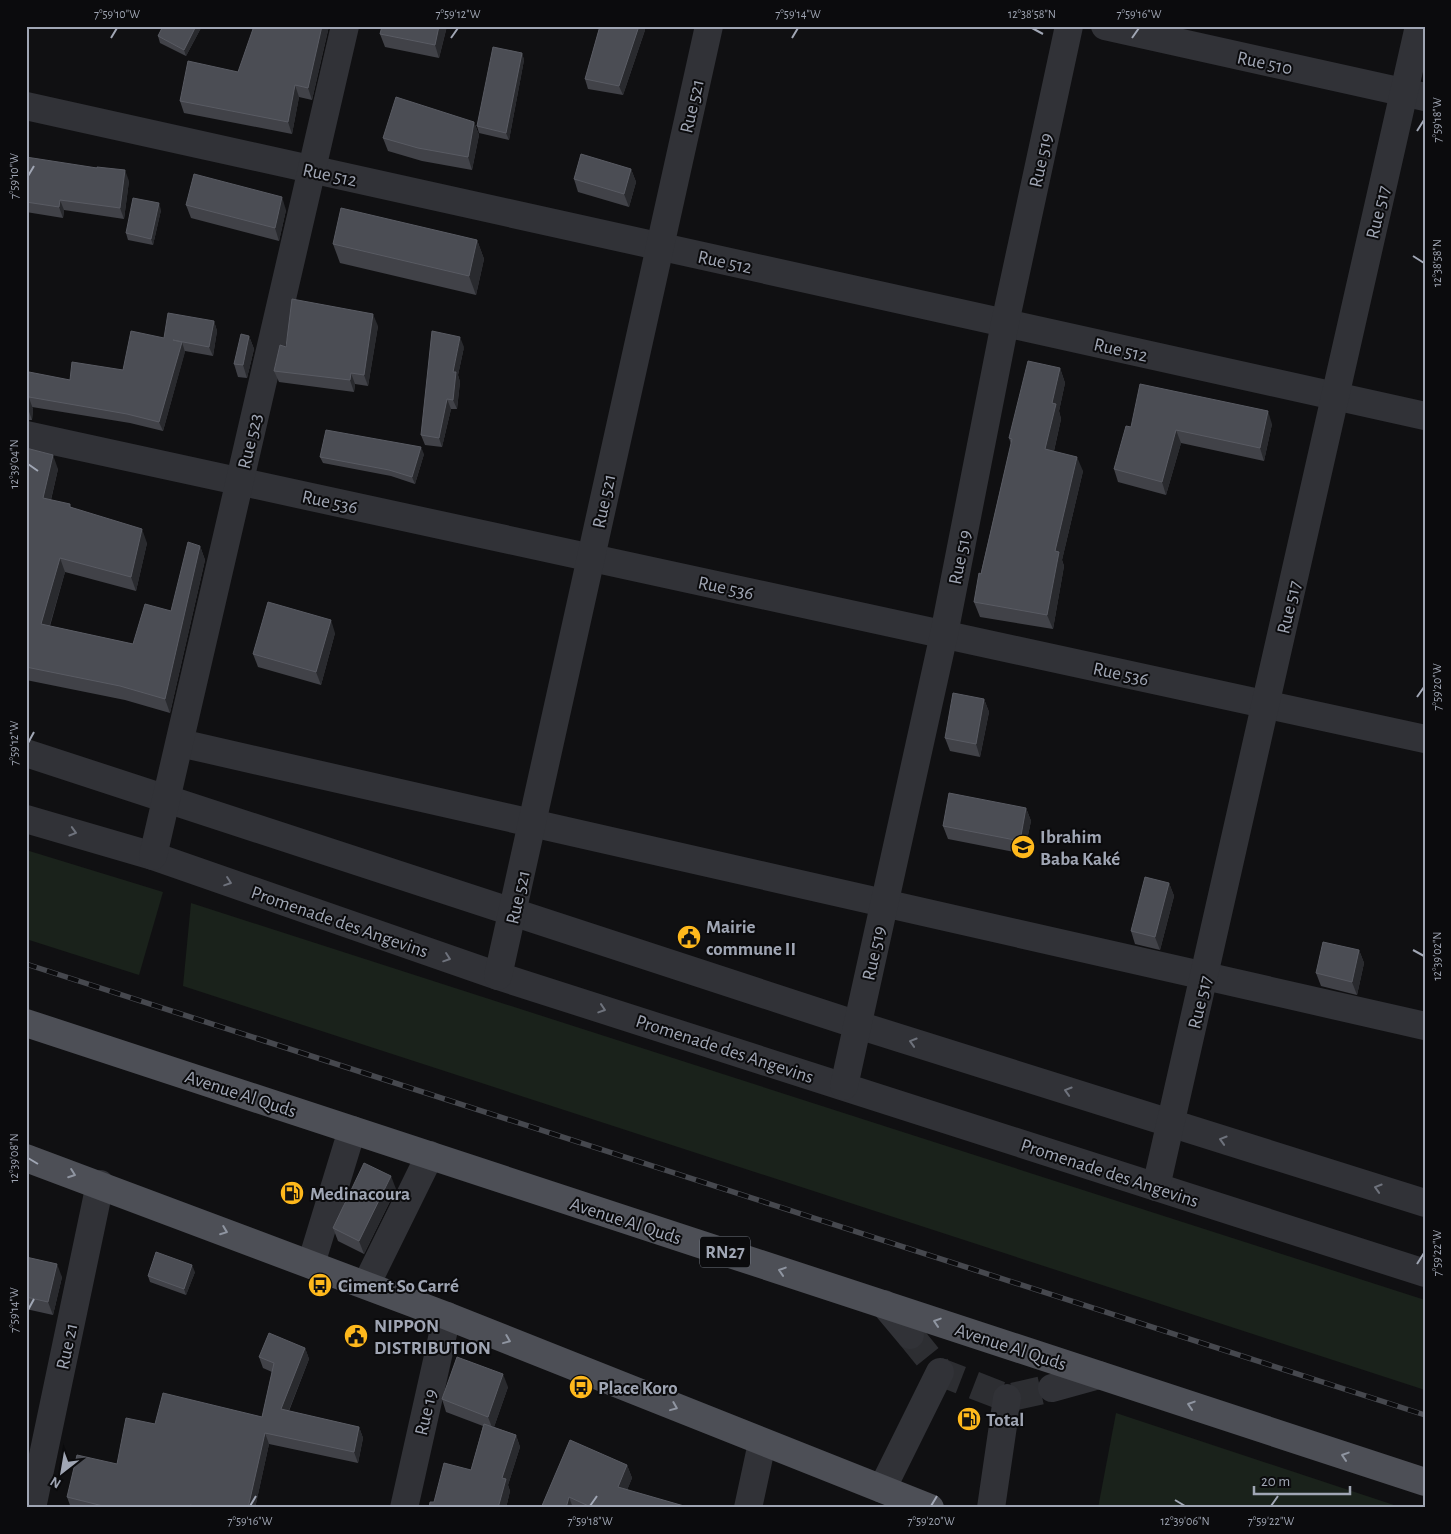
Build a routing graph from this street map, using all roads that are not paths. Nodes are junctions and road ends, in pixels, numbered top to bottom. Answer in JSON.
{"nodes":[{"id":1,"x":345,"y":26,"type":"edge"},
{"id":2,"x":709,"y":26,"type":"edge"},
{"id":3,"x":1069,"y":26,"type":"edge"},
{"id":4,"x":1105,"y":26,"type":"edge"},
{"id":5,"x":1419,"y":26,"type":"edge"},
{"id":6,"x":1414,"y":94,"type":"edge"},
{"id":7,"x":26,"y":106,"type":"edge"},
{"id":8,"x":312,"y":170,"type":"junction"},
{"id":9,"x":658,"y":246,"type":"junction"},
{"id":10,"x":1005,"y":323,"type":"junction"},
{"id":11,"x":1336,"y":396,"type":"junction"},
{"id":12,"x":1425,"y":416,"type":"edge"},
{"id":13,"x":26,"y":436,"type":"edge"},
{"id":14,"x":240,"y":482,"type":"junction"},
{"id":15,"x":591,"y":558,"type":"junction"},
{"id":16,"x":944,"y":634,"type":"junction"},
{"id":17,"x":1266,"y":704,"type":"junction"},
{"id":18,"x":1425,"y":739,"type":"edge"},
{"id":19,"x":180,"y":743,"type":"junction"},
{"id":20,"x":26,"y":753,"type":"edge"},
{"id":21,"x":167,"y":798,"type":"junction"},
{"id":22,"x":26,"y":819,"type":"edge"},
{"id":23,"x":533,"y":823,"type":"junction"},
{"id":24,"x":153,"y":856,"type":"junction"},
{"id":25,"x":884,"y":903,"type":"junction"},
{"id":26,"x":514,"y":913,"type":"junction"},
{"id":27,"x":498,"y":976,"type":"junction"},
{"id":28,"x":1204,"y":976,"type":"junction"},
{"id":29,"x":26,"y":1023,"type":"edge"},
{"id":30,"x":858,"y":1025,"type":"junction"},
{"id":31,"x":1425,"y":1026,"type":"edge"},
{"id":32,"x":844,"y":1086,"type":"junction"},
{"id":33,"x":1171,"y":1123,"type":"junction"},
{"id":34,"x":352,"y":1130,"type":"junction"},
{"id":35,"x":430,"y":1155,"type":"junction"},
{"id":36,"x":26,"y":1158,"type":"edge"},
{"id":37,"x":100,"y":1184,"type":"junction"},
{"id":38,"x":1156,"y":1187,"type":"junction"},
{"id":39,"x":1425,"y":1203,"type":"edge"},
{"id":40,"x":311,"y":1264,"type":"junction"},
{"id":41,"x":1425,"y":1273,"type":"edge"},
{"id":42,"x":366,"y":1285,"type":"junction"},
{"id":43,"x":884,"y":1304,"type":"junction"},
{"id":44,"x":447,"y":1316,"type":"junction"},
{"id":45,"x":910,"y":1335,"type":"tunnel mouth"},
{"id":46,"x":940,"y":1372,"type":"dead end"},
{"id":47,"x":1099,"y":1375,"type":"junction"},
{"id":48,"x":1052,"y":1388,"type":"tunnel mouth"},
{"id":49,"x":1007,"y":1398,"type":"dead end"},
{"id":50,"x":762,"y":1443,"type":"junction"},
{"id":51,"x":1425,"y":1482,"type":"edge"},
{"id":52,"x":882,"y":1490,"type":"junction"},
{"id":53,"x":32,"y":1508,"type":"edge"},
{"id":54,"x":404,"y":1508,"type":"edge"},
{"id":55,"x":748,"y":1508,"type":"edge"},
{"id":56,"x":930,"y":1508,"type":"edge"},
{"id":57,"x":990,"y":1508,"type":"edge"}],
"edges":[{"from":1,"to":8,"type":"street","name":"Rue 523"},
{"from":2,"to":9,"type":"street","name":"Rue 521"},
{"from":3,"to":10,"type":"street","name":"Rue 519"},
{"from":4,"to":6,"type":"street","name":"Rue 510"},
{"from":5,"to":6,"type":"street","name":"Rue 517"},
{"from":6,"to":11,"type":"street","name":"Rue 517"},
{"from":7,"to":8,"type":"street","name":"Rue 512"},
{"from":8,"to":9,"type":"street","name":"Rue 512"},
{"from":8,"to":14,"type":"street","name":"Rue 523"},
{"from":9,"to":10,"type":"street","name":"Rue 512"},
{"from":9,"to":15,"type":"street","name":"Rue 521"},
{"from":10,"to":11,"type":"street","name":"Rue 512"},
{"from":10,"to":16,"type":"street","name":"Rue 519"},
{"from":11,"to":12,"type":"street","name":"Rue 512"},
{"from":11,"to":17,"type":"street","name":"Rue 517"},
{"from":13,"to":14,"type":"street","name":"Rue 536"},
{"from":14,"to":15,"type":"street","name":"Rue 536"},
{"from":14,"to":19,"type":"street","name":"Rue 523"},
{"from":15,"to":16,"type":"street","name":"Rue 536"},
{"from":15,"to":23,"type":"street","name":"Rue 521"},
{"from":16,"to":17,"type":"street","name":"Rue 536"},
{"from":16,"to":25,"type":"street","name":"Rue 519"},
{"from":17,"to":18,"type":"street","name":"Rue 536"},
{"from":17,"to":28,"type":"street","name":"Rue 517"},
{"from":19,"to":21,"type":"street","name":"Rue 523"},
{"from":19,"to":23,"type":"street"},
{"from":20,"to":21,"type":"street"},
{"from":21,"to":24,"type":"street","name":"Rue 523"},
{"from":21,"to":26,"type":"street"},
{"from":22,"to":24,"type":"street","name":"Promenade des Angevins","one_way":true},
{"from":23,"to":25,"type":"street"},
{"from":23,"to":26,"type":"street","name":"Rue 521"},
{"from":24,"to":27,"type":"street","name":"Promenade des Angevins","one_way":true},
{"from":25,"to":28,"type":"street"},
{"from":25,"to":30,"type":"street","name":"Rue 519"},
{"from":26,"to":27,"type":"street","name":"Rue 521"},
{"from":26,"to":30,"type":"street"},
{"from":27,"to":32,"type":"street","name":"Promenade des Angevins","one_way":true},
{"from":28,"to":31,"type":"street"},
{"from":28,"to":33,"type":"street","name":"Rue 517"},
{"from":29,"to":34,"type":"main road","name":"Avenue Al Quds","number":"RN27"},
{"from":30,"to":32,"type":"street","name":"Rue 519"},
{"from":33,"to":30,"type":"street","one_way":true},
{"from":32,"to":38,"type":"street","name":"Promenade des Angevins"},
{"from":33,"to":38,"type":"street","name":"Rue 517"},
{"from":39,"to":33,"type":"street","one_way":true},
{"from":34,"to":35,"type":"main road","name":"Avenue Al Quds","number":"RN27"},
{"from":34,"to":40,"type":"street"},
{"from":35,"to":42,"type":"street"},
{"from":43,"to":35,"type":"main road","name":"Avenue Al Quds","number":"RN27","one_way":true},
{"from":36,"to":37,"type":"main road","one_way":true},
{"from":37,"to":40,"type":"main road","one_way":true},
{"from":37,"to":53,"type":"street","name":"Rue 21"},
{"from":38,"to":41,"type":"street","name":"Promenade des Angevins"},
{"from":40,"to":42,"type":"main road"},
{"from":42,"to":44,"type":"main road"},
{"from":43,"to":45,"type":"street"},
{"from":47,"to":43,"type":"main road","name":"Avenue Al Quds","number":"RN27","one_way":true},
{"from":44,"to":50,"type":"main road","one_way":true},
{"from":44,"to":54,"type":"street","name":"Rue 19"},
{"from":46,"to":52,"type":"street"},
{"from":47,"to":48,"type":"street"},
{"from":51,"to":47,"type":"main road","name":"Avenue Al Quds","number":"RN27","one_way":true},
{"from":49,"to":57,"type":"street"},
{"from":50,"to":52,"type":"main road"},
{"from":50,"to":55,"type":"street"},
{"from":52,"to":56,"type":"main road"}]}
